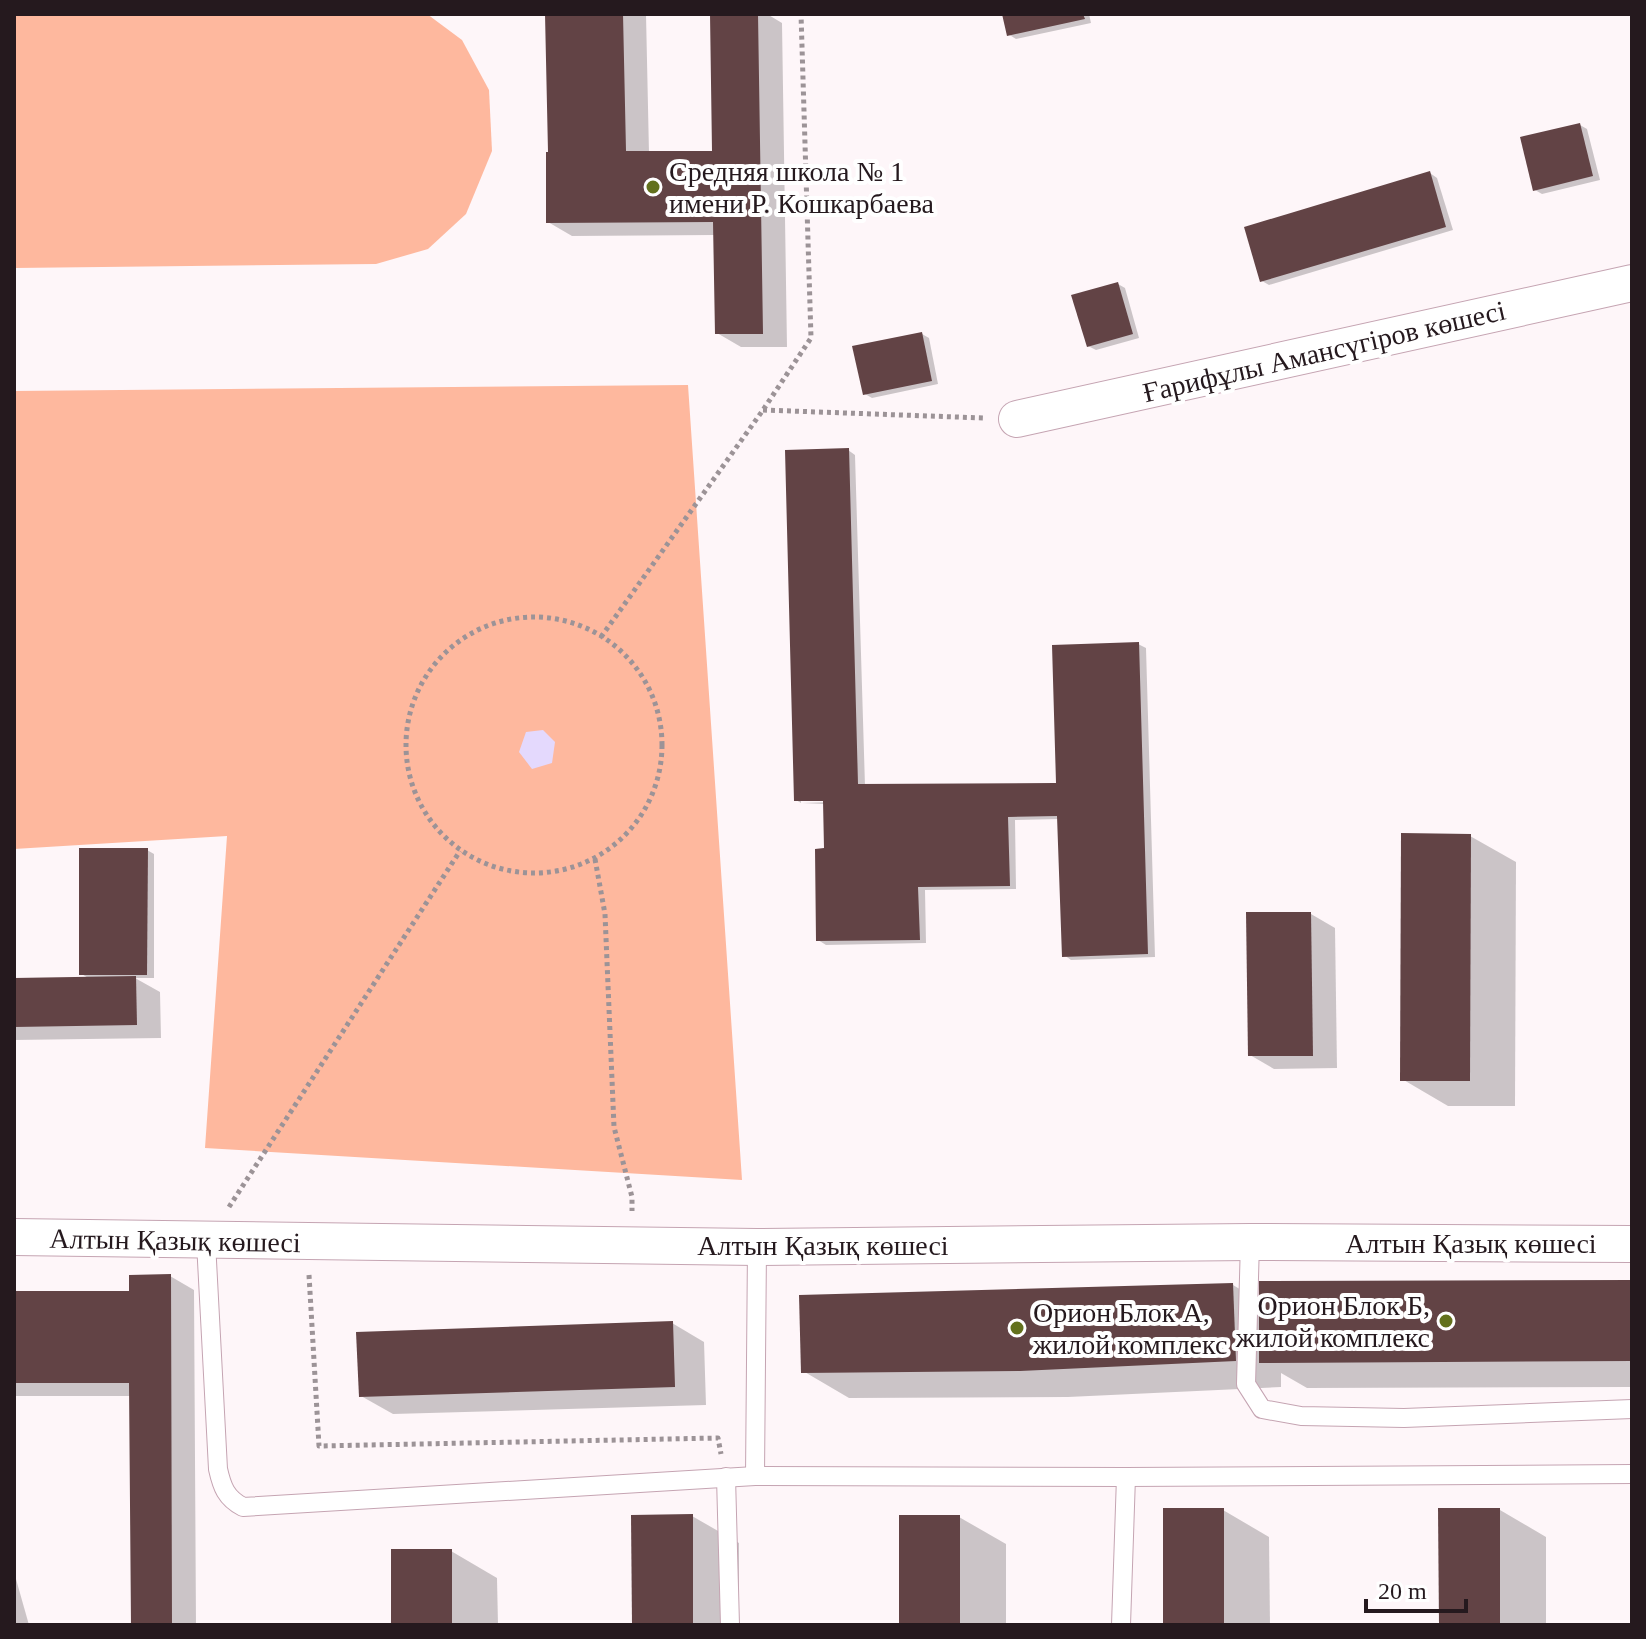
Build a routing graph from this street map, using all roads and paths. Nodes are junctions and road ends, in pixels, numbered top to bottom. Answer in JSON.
{"nodes":[{"id":1,"x":801,"y":14,"type":"edge"},
{"id":2,"x":1632,"y":283,"type":"edge"},
{"id":3,"x":763,"y":410,"type":"junction"},
{"id":4,"x":1017,"y":419,"type":"joint"},
{"id":5,"x":601,"y":637,"type":"junction"},
{"id":6,"x":460,"y":851,"type":"junction"},
{"id":7,"x":595,"y":859,"type":"junction"},
{"id":8,"x":14,"y":1237,"type":"edge"},
{"id":9,"x":206,"y":1242,"type":"junction"},
{"id":10,"x":307,"y":1242,"type":"junction"},
{"id":11,"x":1250,"y":1242,"type":"junction"},
{"id":12,"x":633,"y":1244,"type":"junction"},
{"id":13,"x":1632,"y":1244,"type":"edge"},
{"id":14,"x":757,"y":1247,"type":"junction"},
{"id":15,"x":1632,"y":1409,"type":"edge"},
{"id":16,"x":1632,"y":1474,"type":"edge"},
{"id":17,"x":755,"y":1476,"type":"junction"},
{"id":18,"x":726,"y":1477,"type":"junction"},
{"id":19,"x":1126,"y":1477,"type":"junction"},
{"id":20,"x":730,"y":1625,"type":"edge"},
{"id":21,"x":1121,"y":1625,"type":"edge"}],
"edges":[{"from":1,"to":3,"type":"path"},
{"from":2,"to":4,"type":"street","name":"Ғарифұлы Амансүгіров көшесі"},
{"from":3,"to":4,"type":"path"},
{"from":3,"to":5,"type":"path"},
{"from":5,"to":6,"type":"path"},
{"from":5,"to":7,"type":"path"},
{"from":6,"to":7,"type":"path"},
{"from":6,"to":9,"type":"path"},
{"from":7,"to":12,"type":"path"},
{"from":8,"to":9,"type":"street","name":"Алтын Қазық көшесі"},
{"from":9,"to":10,"type":"street","name":"Алтын Қазық көшесі"},
{"from":9,"to":18,"type":"lane"},
{"from":10,"to":12,"type":"street","name":"Алтын Қазық көшесі"},
{"from":10,"to":18,"type":"path"},
{"from":11,"to":13,"type":"street","name":"Алтын Қазық көшесі"},
{"from":11,"to":14,"type":"street","name":"Алтын Қазық көшесі"},
{"from":11,"to":15,"type":"lane"},
{"from":12,"to":14,"type":"street","name":"Алтын Қазық көшесі"},
{"from":14,"to":17,"type":"lane"},
{"from":16,"to":19,"type":"lane"},
{"from":17,"to":18,"type":"lane"},
{"from":17,"to":19,"type":"lane"},
{"from":18,"to":20,"type":"lane"},
{"from":19,"to":21,"type":"lane"}]}
